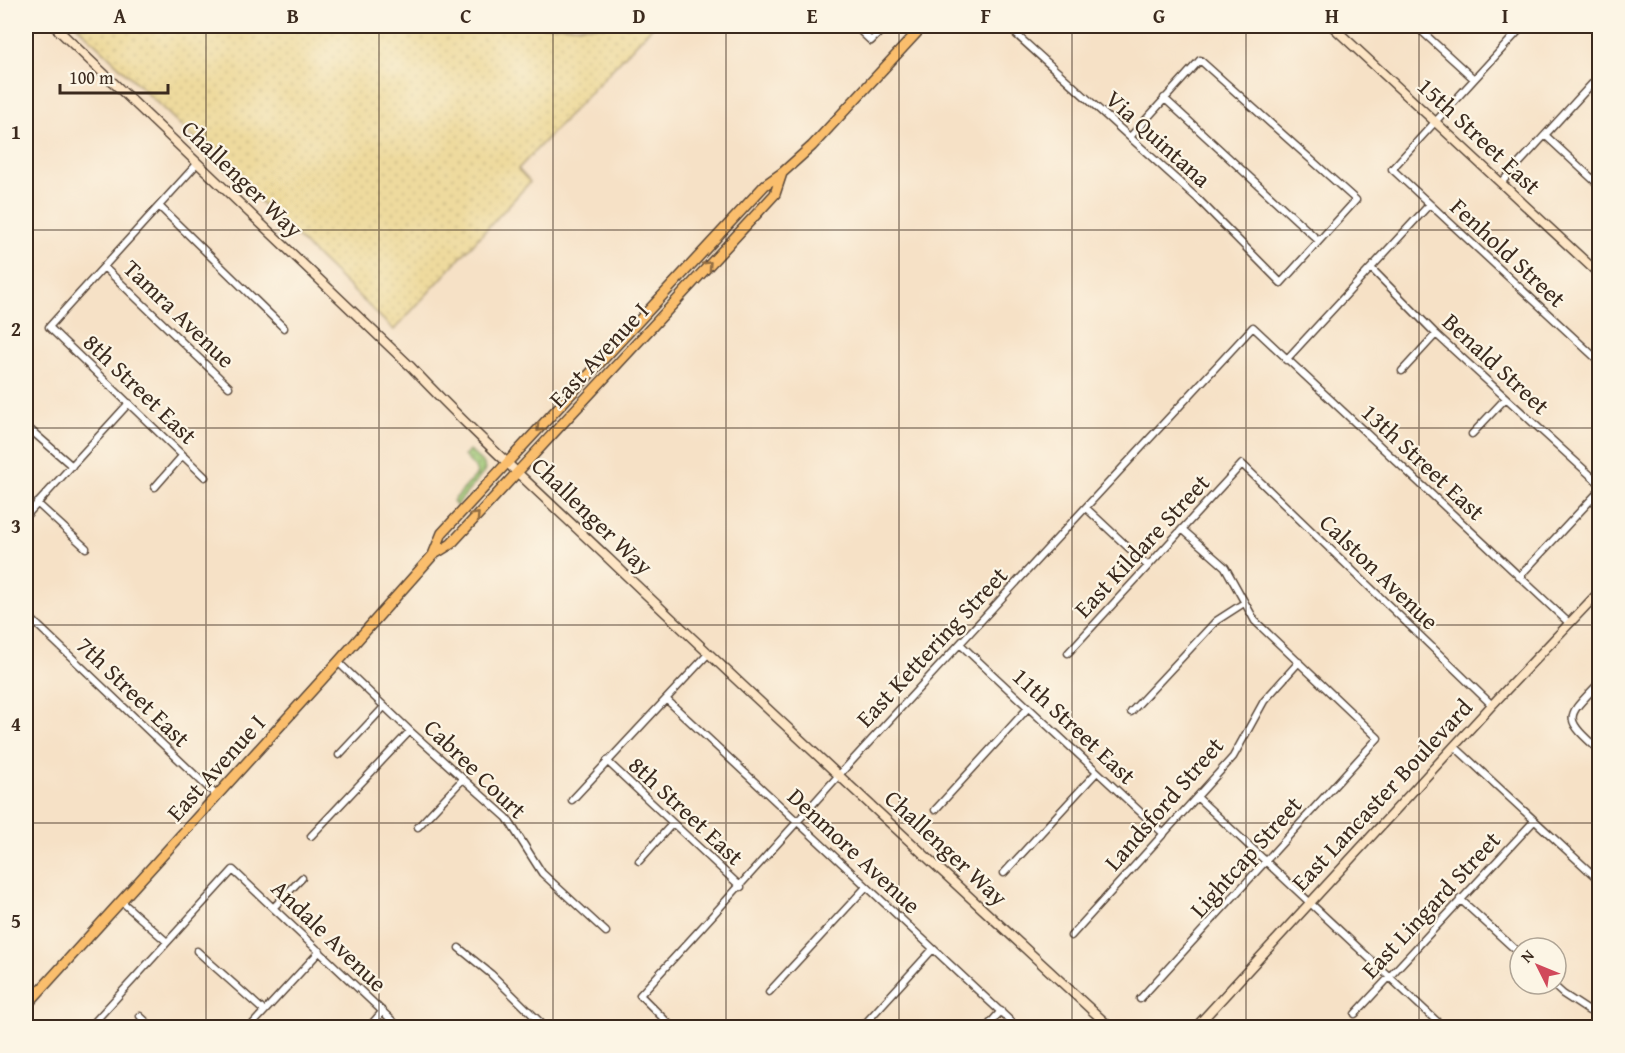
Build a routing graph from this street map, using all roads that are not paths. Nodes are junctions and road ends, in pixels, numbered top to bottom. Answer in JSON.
{"nodes":[{"id":1,"x":54,"y":26,"type":"edge"},
{"id":2,"x":855,"y":26,"type":"edge"},
{"id":3,"x":886,"y":26,"type":"edge"},
{"id":4,"x":923,"y":26,"type":"edge"},
{"id":5,"x":1007,"y":26,"type":"edge"},
{"id":6,"x":1332,"y":26,"type":"edge"},
{"id":7,"x":1416,"y":26,"type":"edge"},
{"id":8,"x":1523,"y":26,"type":"edge"},
{"id":9,"x":1599,"y":75,"type":"edge"},
{"id":10,"x":1473,"y":79,"type":"junction"},
{"id":11,"x":1164,"y":98,"type":"junction"},
{"id":12,"x":1435,"y":121,"type":"junction"},
{"id":13,"x":1545,"y":135,"type":"junction"},
{"id":14,"x":1130,"y":137,"type":"junction"},
{"id":15,"x":197,"y":164,"type":"junction"},
{"id":16,"x":783,"y":173,"type":"junction"},
{"id":17,"x":1500,"y":183,"type":"junction"},
{"id":18,"x":1599,"y":186,"type":"edge"},
{"id":19,"x":1429,"y":205,"type":"junction"},
{"id":20,"x":159,"y":206,"type":"junction"},
{"id":21,"x":1319,"y":241,"type":"junction"},
{"id":22,"x":104,"y":267,"type":"junction"},
{"id":23,"x":1371,"y":268,"type":"junction"},
{"id":24,"x":1599,"y":275,"type":"edge"},
{"id":25,"x":673,"y":285,"type":"junction"},
{"id":26,"x":682,"y":294,"type":"junction"},
{"id":27,"x":1253,"y":327,"type":"joint"},
{"id":28,"x":284,"y":328,"type":"dead end"},
{"id":29,"x":1436,"y":334,"type":"junction"},
{"id":30,"x":1286,"y":360,"type":"junction"},
{"id":31,"x":1599,"y":362,"type":"edge"},
{"id":32,"x":1402,"y":371,"type":"dead end"},
{"id":33,"x":229,"y":387,"type":"dead end"},
{"id":34,"x":1506,"y":398,"type":"junction"},
{"id":35,"x":129,"y":403,"type":"junction"},
{"id":36,"x":26,"y":426,"type":"edge"},
{"id":37,"x":1472,"y":434,"type":"dead end"},
{"id":38,"x":183,"y":455,"type":"junction"},
{"id":39,"x":508,"y":463,"type":"junction"},
{"id":40,"x":1242,"y":464,"type":"joint"},
{"id":41,"x":72,"y":466,"type":"junction"},
{"id":42,"x":517,"y":471,"type":"junction"},
{"id":43,"x":205,"y":477,"type":"dead end"},
{"id":44,"x":1599,"y":483,"type":"edge"},
{"id":45,"x":155,"y":487,"type":"dead end"},
{"id":46,"x":1599,"y":490,"type":"edge"},
{"id":47,"x":38,"y":503,"type":"junction"},
{"id":48,"x":1086,"y":508,"type":"junction"},
{"id":49,"x":26,"y":516,"type":"edge"},
{"id":50,"x":1182,"y":529,"type":"junction"},
{"id":51,"x":87,"y":548,"type":"dead end"},
{"id":52,"x":433,"y":555,"type":"junction"},
{"id":53,"x":1148,"y":566,"type":"junction"},
{"id":54,"x":1519,"y":577,"type":"junction"},
{"id":55,"x":1599,"y":591,"type":"edge"},
{"id":56,"x":1244,"y":603,"type":"junction"},
{"id":57,"x":26,"y":614,"type":"edge"},
{"id":58,"x":1569,"y":623,"type":"junction"},
{"id":59,"x":960,"y":644,"type":"junction"},
{"id":60,"x":1068,"y":653,"type":"dead end"},
{"id":61,"x":708,"y":654,"type":"junction"},
{"id":62,"x":338,"y":662,"type":"junction"},
{"id":63,"x":1299,"y":662,"type":"junction"},
{"id":64,"x":1599,"y":682,"type":"edge"},
{"id":65,"x":666,"y":699,"type":"junction"},
{"id":66,"x":1491,"y":705,"type":"junction"},
{"id":67,"x":384,"y":707,"type":"junction"},
{"id":68,"x":1028,"y":708,"type":"junction"},
{"id":69,"x":1131,"y":712,"type":"dead end"},
{"id":70,"x":410,"y":731,"type":"junction"},
{"id":71,"x":1454,"y":746,"type":"junction"},
{"id":72,"x":1599,"y":751,"type":"edge"},
{"id":73,"x":339,"y":755,"type":"dead end"},
{"id":74,"x":607,"y":761,"type":"junction"},
{"id":75,"x":1096,"y":772,"type":"junction"},
{"id":76,"x":839,"y":775,"type":"junction"},
{"id":77,"x":463,"y":779,"type":"junction"},
{"id":78,"x":217,"y":796,"type":"junction"},
{"id":79,"x":1198,"y":798,"type":"junction"},
{"id":80,"x":572,"y":800,"type":"dead end"},
{"id":81,"x":935,"y":810,"type":"dead end"},
{"id":82,"x":1534,"y":820,"type":"junction"},
{"id":83,"x":673,"y":823,"type":"junction"},
{"id":84,"x":797,"y":823,"type":"junction"},
{"id":85,"x":418,"y":827,"type":"dead end"},
{"id":86,"x":1164,"y":834,"type":"junction"},
{"id":87,"x":311,"y":836,"type":"dead end"},
{"id":88,"x":639,"y":861,"type":"dead end"},
{"id":89,"x":1266,"y":862,"type":"junction"},
{"id":90,"x":1004,"y":873,"type":"dead end"},
{"id":91,"x":302,"y":878,"type":"dead end"},
{"id":92,"x":1599,"y":881,"type":"edge"},
{"id":93,"x":741,"y":887,"type":"junction"},
{"id":94,"x":866,"y":887,"type":"junction"},
{"id":95,"x":1460,"y":899,"type":"junction"},
{"id":96,"x":121,"y":901,"type":"junction"},
{"id":97,"x":1310,"y":902,"type":"junction"},
{"id":98,"x":274,"y":907,"type":"junction"},
{"id":99,"x":606,"y":932,"type":"dead end"},
{"id":100,"x":1071,"y":936,"type":"dead end"},
{"id":101,"x":167,"y":942,"type":"junction"},
{"id":102,"x":1508,"y":943,"type":"edge"},
{"id":103,"x":459,"y":948,"type":"dead end"},
{"id":104,"x":933,"y":949,"type":"junction"},
{"id":105,"x":197,"y":951,"type":"dead end"},
{"id":106,"x":320,"y":951,"type":"junction"},
{"id":107,"x":1389,"y":976,"type":"junction"},
{"id":108,"x":769,"y":992,"type":"dead end"},
{"id":109,"x":1566,"y":996,"type":"edge"},
{"id":110,"x":1140,"y":999,"type":"dead end"},
{"id":111,"x":26,"y":1006,"type":"edge"},
{"id":112,"x":264,"y":1011,"type":"junction"},
{"id":113,"x":383,"y":1011,"type":"junction"},
{"id":114,"x":1001,"y":1011,"type":"junction"},
{"id":115,"x":1589,"y":1011,"type":"dead end"},
{"id":116,"x":1354,"y":1014,"type":"dead end"},
{"id":117,"x":140,"y":1016,"type":"dead end"},
{"id":118,"x":89,"y":1028,"type":"edge"},
{"id":119,"x":153,"y":1028,"type":"edge"},
{"id":120,"x":249,"y":1028,"type":"edge"},
{"id":121,"x":368,"y":1028,"type":"edge"},
{"id":122,"x":400,"y":1028,"type":"edge"},
{"id":123,"x":546,"y":1028,"type":"edge"},
{"id":124,"x":673,"y":1028,"type":"edge"},
{"id":125,"x":861,"y":1028,"type":"edge"},
{"id":126,"x":986,"y":1028,"type":"edge"},
{"id":127,"x":1018,"y":1028,"type":"edge"},
{"id":128,"x":1111,"y":1028,"type":"edge"},
{"id":129,"x":1195,"y":1028,"type":"edge"},
{"id":130,"x":1444,"y":1028,"type":"edge"}],
"edges":[{"from":1,"to":15,"type":"main road","name":"Challenger Way"},
{"from":2,"to":3,"type":"street"},
{"from":4,"to":16,"type":"main road","name":"East Avenue I"},
{"from":5,"to":14,"type":"street","name":"Via Quintana"},
{"from":6,"to":12,"type":"main road","name":"15th Street East"},
{"from":7,"to":10,"type":"street"},
{"from":8,"to":10,"type":"street"},
{"from":9,"to":13,"type":"street"},
{"from":10,"to":12,"type":"street"},
{"from":11,"to":14,"type":"street"},
{"from":11,"to":21,"type":"street"},
{"from":11,"to":21,"type":"street"},
{"from":12,"to":17,"type":"main road","name":"15th Street East"},
{"from":12,"to":19,"type":"street","name":"Fenhold Street"},
{"from":13,"to":17,"type":"street"},
{"from":13,"to":18,"type":"street"},
{"from":14,"to":21,"type":"street","name":"Via Quintana"},
{"from":15,"to":20,"type":"street"},
{"from":15,"to":39,"type":"main road","name":"Challenger Way"},
{"from":16,"to":25,"type":"main road","name":"East Avenue I"},
{"from":26,"to":16,"type":"main road","name":"East Avenue I","one_way":true},
{"from":17,"to":24,"type":"main road","name":"15th Street East"},
{"from":19,"to":23,"type":"street"},
{"from":19,"to":31,"type":"street","name":"Fenhold Street"},
{"from":20,"to":22,"type":"street"},
{"from":20,"to":28,"type":"street"},
{"from":22,"to":33,"type":"street","name":"Tamra Avenue"},
{"from":22,"to":35,"type":"street","name":"8th Street East"},
{"from":23,"to":29,"type":"street","name":"Benald Street"},
{"from":23,"to":30,"type":"street"},
{"from":25,"to":26,"type":"main road"},
{"from":25,"to":39,"type":"main road","name":"East Avenue I","one_way":true},
{"from":26,"to":42,"type":"main road","name":"East Avenue I"},
{"from":27,"to":30,"type":"street","name":"13th Street East"},
{"from":27,"to":48,"type":"street","name":"East Kettering Street"},
{"from":29,"to":32,"type":"street"},
{"from":29,"to":34,"type":"street","name":"Benald Street"},
{"from":30,"to":54,"type":"street","name":"13th Street East"},
{"from":34,"to":37,"type":"street"},
{"from":34,"to":44,"type":"street","name":"Benald Street"},
{"from":35,"to":38,"type":"street","name":"8th Street East"},
{"from":35,"to":41,"type":"street"},
{"from":36,"to":41,"type":"street"},
{"from":38,"to":43,"type":"street","name":"8th Street East"},
{"from":38,"to":45,"type":"street"},
{"from":39,"to":42,"type":"main road","name":"Challenger Way"},
{"from":39,"to":52,"type":"main road","name":"East Avenue I"},
{"from":40,"to":50,"type":"street","name":"East Kildare Street"},
{"from":40,"to":66,"type":"street","name":"Calston Avenue"},
{"from":41,"to":47,"type":"street"},
{"from":52,"to":42,"type":"main road","name":"East Avenue I","one_way":true},
{"from":42,"to":61,"type":"main road","name":"Challenger Way"},
{"from":46,"to":54,"type":"street"},
{"from":47,"to":49,"type":"street"},
{"from":47,"to":51,"type":"street"},
{"from":48,"to":53,"type":"street"},
{"from":48,"to":59,"type":"street","name":"East Kettering Street"},
{"from":50,"to":53,"type":"street","name":"East Kildare Street"},
{"from":50,"to":56,"type":"street"},
{"from":52,"to":62,"type":"main road","name":"East Avenue I"},
{"from":53,"to":60,"type":"street","name":"East Kildare Street"},
{"from":54,"to":58,"type":"street","name":"13th Street East"},
{"from":55,"to":58,"type":"main road","name":"East Lancaster Boulevard"},
{"from":56,"to":63,"type":"street"},
{"from":56,"to":69,"type":"street"},
{"from":57,"to":78,"type":"street","name":"7th Street East"},
{"from":58,"to":66,"type":"main road","name":"East Lancaster Boulevard"},
{"from":59,"to":68,"type":"street","name":"11th Street East"},
{"from":59,"to":76,"type":"street","name":"East Kettering Street"},
{"from":61,"to":65,"type":"street"},
{"from":61,"to":76,"type":"main road","name":"Challenger Way"},
{"from":62,"to":67,"type":"street","name":"Cabree Court"},
{"from":62,"to":78,"type":"main road","name":"East Avenue I"},
{"from":63,"to":79,"type":"street","name":"Landsford Street"},
{"from":63,"to":89,"type":"street","name":"Lightcap Street"},
{"from":64,"to":72,"type":"street"},
{"from":65,"to":74,"type":"street"},
{"from":65,"to":84,"type":"street","name":"Denmore Avenue"},
{"from":66,"to":71,"type":"main road","name":"East Lancaster Boulevard"},
{"from":67,"to":70,"type":"street","name":"Cabree Court"},
{"from":67,"to":73,"type":"street"},
{"from":68,"to":75,"type":"street","name":"11th Street East"},
{"from":68,"to":81,"type":"street"},
{"from":70,"to":77,"type":"street","name":"Cabree Court"},
{"from":70,"to":87,"type":"street"},
{"from":71,"to":82,"type":"street"},
{"from":71,"to":97,"type":"main road","name":"East Lancaster Boulevard"},
{"from":74,"to":80,"type":"street"},
{"from":74,"to":83,"type":"street","name":"8th Street East"},
{"from":75,"to":86,"type":"street","name":"11th Street East"},
{"from":75,"to":90,"type":"street"},
{"from":76,"to":84,"type":"street","name":"East Kettering Street"},
{"from":76,"to":128,"type":"main road","name":"Challenger Way"},
{"from":77,"to":85,"type":"street"},
{"from":77,"to":99,"type":"street","name":"Cabree Court"},
{"from":78,"to":96,"type":"main road","name":"East Avenue I"},
{"from":79,"to":86,"type":"street","name":"Landsford Street"},
{"from":79,"to":89,"type":"street"},
{"from":82,"to":92,"type":"street"},
{"from":82,"to":95,"type":"street","name":"East Lingard Street"},
{"from":83,"to":88,"type":"street"},
{"from":83,"to":93,"type":"street","name":"8th Street East"},
{"from":84,"to":93,"type":"street","name":"East Kettering Street"},
{"from":84,"to":94,"type":"street","name":"Denmore Avenue"},
{"from":86,"to":100,"type":"street","name":"Landsford Street"},
{"from":89,"to":97,"type":"street"},
{"from":89,"to":110,"type":"street","name":"Lightcap Street"},
{"from":91,"to":98,"type":"street"},
{"from":93,"to":124,"type":"street","name":"East Kettering Street"},
{"from":94,"to":104,"type":"street","name":"Denmore Avenue"},
{"from":94,"to":108,"type":"street"},
{"from":95,"to":102,"type":"street"},
{"from":95,"to":107,"type":"street","name":"East Lingard Street"},
{"from":96,"to":101,"type":"street"},
{"from":96,"to":111,"type":"main road","name":"East Avenue I"},
{"from":97,"to":107,"type":"street"},
{"from":97,"to":129,"type":"main road","name":"East Lancaster Boulevard"},
{"from":98,"to":101,"type":"street","name":"Andale Avenue"},
{"from":98,"to":106,"type":"street","name":"Andale Avenue"},
{"from":101,"to":118,"type":"street"},
{"from":103,"to":123,"type":"street"},
{"from":104,"to":114,"type":"street","name":"Denmore Avenue"},
{"from":104,"to":125,"type":"street"},
{"from":105,"to":112,"type":"street"},
{"from":106,"to":112,"type":"street"},
{"from":106,"to":113,"type":"street","name":"Andale Avenue"},
{"from":107,"to":116,"type":"street","name":"East Lingard Street"},
{"from":107,"to":130,"type":"street"},
{"from":109,"to":115,"type":"street"},
{"from":112,"to":120,"type":"street"},
{"from":113,"to":121,"type":"street"},
{"from":113,"to":122,"type":"street","name":"Andale Avenue"},
{"from":114,"to":126,"type":"street"},
{"from":114,"to":127,"type":"street","name":"Denmore Avenue"},
{"from":117,"to":119,"type":"street"}]}
